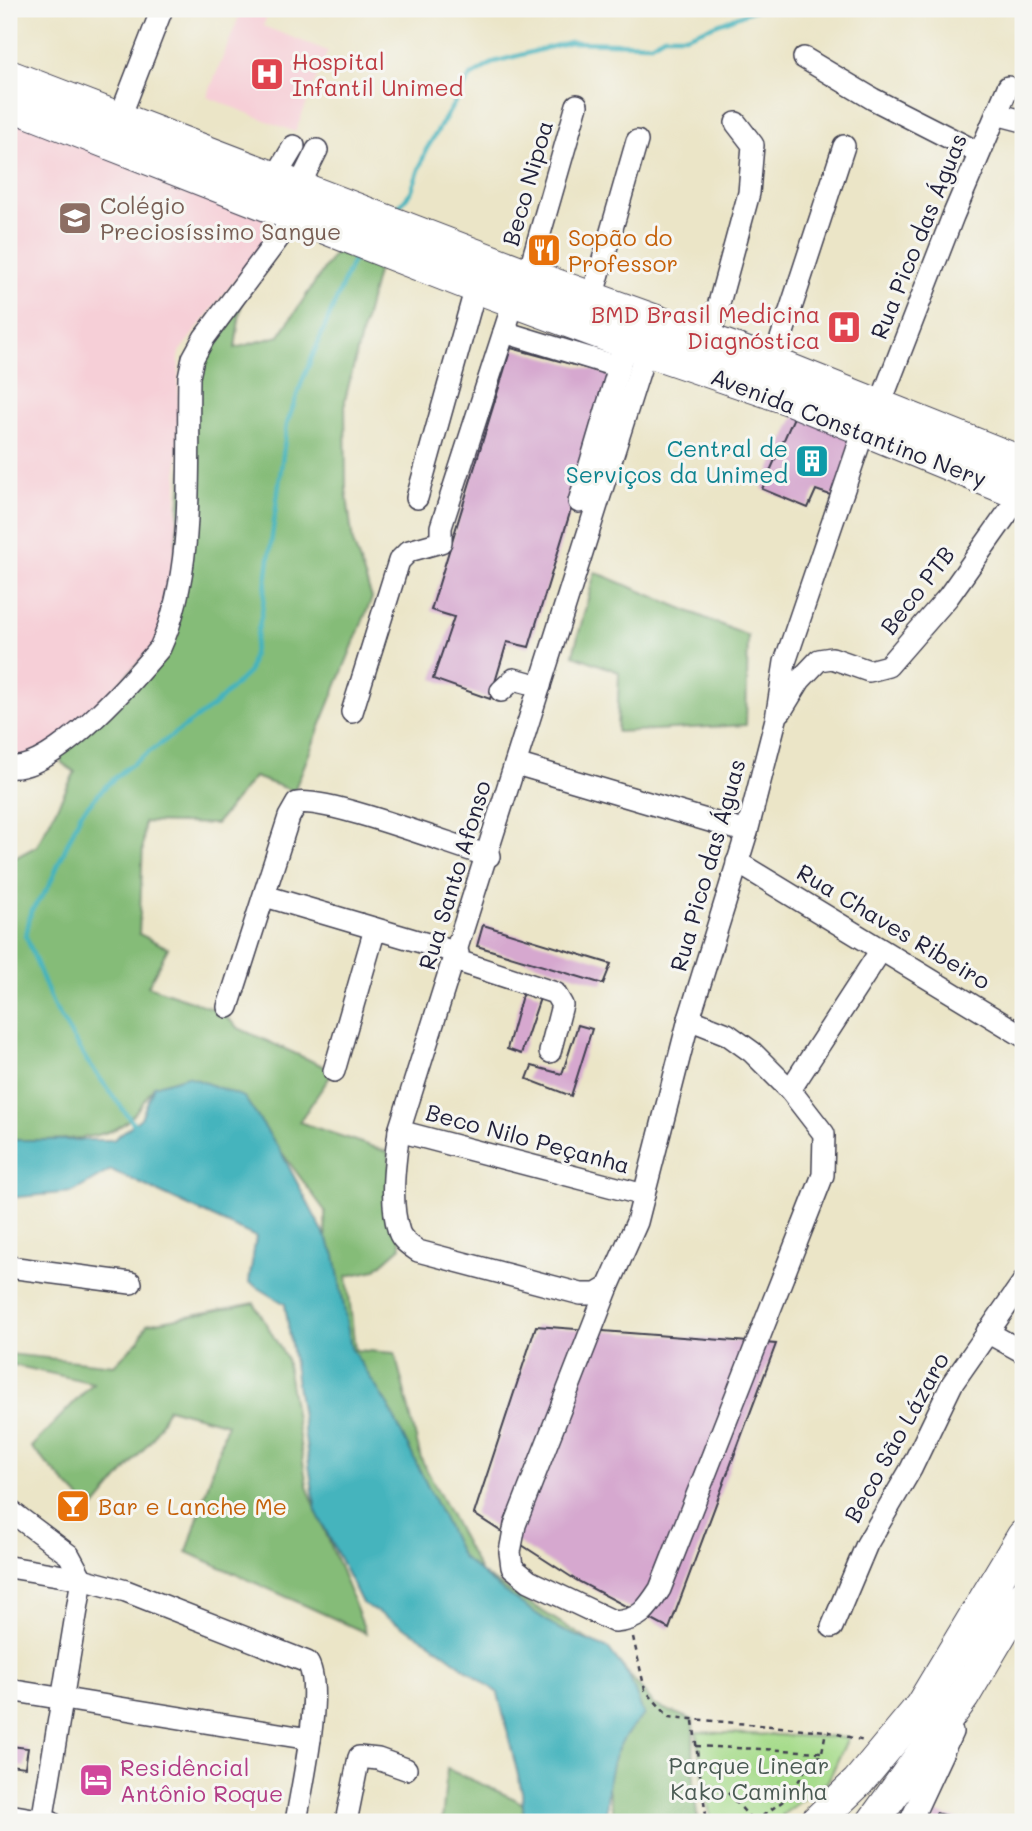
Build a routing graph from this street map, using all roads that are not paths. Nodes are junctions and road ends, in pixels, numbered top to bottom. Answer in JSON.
{"nodes":[{"id":1,"x":162,"y":9,"type":"edge"},
{"id":2,"x":804,"y":58,"type":"dead end"},
{"id":3,"x":9,"y":76,"type":"edge"},
{"id":4,"x":1008,"y":87,"type":"dead end"},
{"id":5,"x":9,"y":104,"type":"edge"},
{"id":6,"x":577,"y":105,"type":"dead end"},
{"id":7,"x":996,"y":114,"type":"junction"},
{"id":8,"x":120,"y":117,"type":"junction"},
{"id":9,"x":1023,"y":121,"type":"edge"},
{"id":10,"x":736,"y":123,"type":"dead end"},
{"id":11,"x":637,"y":141,"type":"dead end"},
{"id":12,"x":294,"y":146,"type":"dead end"},
{"id":13,"x":845,"y":146,"type":"dead end"},
{"id":14,"x":317,"y":150,"type":"dead end"},
{"id":15,"x":979,"y":153,"type":"junction"},
{"id":16,"x":290,"y":193,"type":"junction"},
{"id":17,"x":476,"y":287,"type":"junction"},
{"id":18,"x":521,"y":288,"type":"junction"},
{"id":19,"x":592,"y":298,"type":"junction"},
{"id":20,"x":504,"y":332,"type":"junction"},
{"id":21,"x":709,"y":340,"type":"junction"},
{"id":22,"x":630,"y":353,"type":"junction"},
{"id":23,"x":773,"y":363,"type":"junction"},
{"id":24,"x":872,"y":418,"type":"junction"},
{"id":25,"x":1023,"y":463,"type":"edge"},
{"id":26,"x":1022,"y":495,"type":"edge"},
{"id":27,"x":417,"y":498,"type":"dead end"},
{"id":28,"x":579,"y":502,"type":"dead end"},
{"id":29,"x":540,"y":686,"type":"junction"},
{"id":30,"x":501,"y":691,"type":"dead end"},
{"id":31,"x":352,"y":712,"type":"dead end"},
{"id":32,"x":776,"y":719,"type":"junction"},
{"id":33,"x":516,"y":764,"type":"junction"},
{"id":34,"x":9,"y":767,"type":"edge"},
{"id":35,"x":747,"y":832,"type":"junction"},
{"id":36,"x":489,"y":856,"type":"junction"},
{"id":37,"x":737,"y":862,"type":"junction"},
{"id":38,"x":265,"y":896,"type":"junction"},
{"id":39,"x":376,"y":929,"type":"junction"},
{"id":40,"x":881,"y":950,"type":"junction"},
{"id":41,"x":457,"y":956,"type":"junction"},
{"id":42,"x":228,"y":1007,"type":"dead end"},
{"id":43,"x":689,"y":1019,"type":"junction"},
{"id":44,"x":1023,"y":1035,"type":"edge"},
{"id":45,"x":550,"y":1052,"type":"dead end"},
{"id":46,"x":334,"y":1071,"type":"dead end"},
{"id":47,"x":790,"y":1090,"type":"junction"},
{"id":48,"x":399,"y":1131,"type":"junction"},
{"id":49,"x":644,"y":1195,"type":"junction"},
{"id":50,"x":9,"y":1267,"type":"edge"},
{"id":51,"x":1023,"y":1282,"type":"edge"},
{"id":52,"x":131,"y":1283,"type":"dead end"},
{"id":53,"x":608,"y":1287,"type":"junction"},
{"id":54,"x":986,"y":1332,"type":"junction"},
{"id":55,"x":1023,"y":1352,"type":"edge"},
{"id":56,"x":9,"y":1510,"type":"edge"},
{"id":57,"x":1023,"y":1536,"type":"edge"},
{"id":58,"x":9,"y":1567,"type":"edge"},
{"id":59,"x":82,"y":1579,"type":"junction"},
{"id":60,"x":1023,"y":1596,"type":"edge"},
{"id":61,"x":832,"y":1627,"type":"dead end"},
{"id":62,"x":9,"y":1690,"type":"edge"},
{"id":63,"x":963,"y":1697,"type":"junction"},
{"id":64,"x":61,"y":1699,"type":"junction"},
{"id":65,"x":310,"y":1739,"type":"junction"},
{"id":66,"x":406,"y":1769,"type":"dead end"},
{"id":67,"x":9,"y":1815,"type":"edge"},
{"id":68,"x":45,"y":1822,"type":"edge"},
{"id":69,"x":296,"y":1822,"type":"edge"},
{"id":70,"x":346,"y":1822,"type":"edge"},
{"id":71,"x":816,"y":1822,"type":"edge"},
{"id":72,"x":873,"y":1822,"type":"edge"},
{"id":73,"x":910,"y":1822,"type":"edge"}],
"edges":[{"from":1,"to":8,"type":"street"},
{"from":2,"to":15,"type":"street"},
{"from":3,"to":8,"type":"highway","name":"Avenida Constantino Nery"},
{"from":4,"to":7,"type":"street","name":"Rua Pico das Águas"},
{"from":5,"to":16,"type":"highway","name":"Avenida Constantino Nery"},
{"from":6,"to":18,"type":"street","name":"Beco Nipoa"},
{"from":7,"to":9,"type":"street"},
{"from":7,"to":15,"type":"street","name":"Rua Pico das Águas"},
{"from":8,"to":16,"type":"highway","name":"Avenida Constantino Nery"},
{"from":10,"to":21,"type":"street"},
{"from":11,"to":19,"type":"street"},
{"from":12,"to":16,"type":"street"},
{"from":13,"to":23,"type":"street"},
{"from":14,"to":16,"type":"street"},
{"from":15,"to":24,"type":"street","name":"Rua Pico das Águas"},
{"from":16,"to":17,"type":"highway","name":"Avenida Constantino Nery"},
{"from":16,"to":18,"type":"highway","name":"Avenida Constantino Nery"},
{"from":16,"to":34,"type":"street"},
{"from":17,"to":18,"type":"highway","name":"Avenida Constantino Nery"},
{"from":17,"to":27,"type":"street"},
{"from":18,"to":19,"type":"highway","name":"Avenida Constantino Nery"},
{"from":18,"to":20,"type":"street","name":"Beco Nipoa"},
{"from":18,"to":22,"type":"highway","name":"Avenida Constantino Nery"},
{"from":19,"to":21,"type":"highway","name":"Avenida Constantino Nery"},
{"from":20,"to":22,"type":"street"},
{"from":20,"to":31,"type":"street","name":"Beco Nipoa"},
{"from":21,"to":23,"type":"highway","name":"Avenida Constantino Nery"},
{"from":22,"to":24,"type":"highway","name":"Avenida Constantino Nery"},
{"from":22,"to":28,"type":"street"},
{"from":22,"to":29,"type":"street","name":"Rua Santo Afonso"},
{"from":23,"to":24,"type":"highway","name":"Avenida Constantino Nery"},
{"from":24,"to":25,"type":"highway","name":"Avenida Constantino Nery"},
{"from":24,"to":26,"type":"highway","name":"Avenida Constantino Nery"},
{"from":24,"to":32,"type":"street","name":"Rua Pico das Águas"},
{"from":26,"to":32,"type":"street","name":"Beco PTB"},
{"from":29,"to":30,"type":"street"},
{"from":29,"to":33,"type":"street","name":"Rua Santo Afonso"},
{"from":32,"to":35,"type":"street","name":"Rua Pico das Águas"},
{"from":33,"to":35,"type":"street"},
{"from":33,"to":36,"type":"street","name":"Rua Santo Afonso"},
{"from":35,"to":37,"type":"street","name":"Rua Pico das Águas"},
{"from":36,"to":38,"type":"street"},
{"from":36,"to":41,"type":"street","name":"Rua Santo Afonso"},
{"from":37,"to":40,"type":"street","name":"Rua Chaves Ribeiro"},
{"from":37,"to":43,"type":"street","name":"Rua Pico das Águas"},
{"from":38,"to":39,"type":"street"},
{"from":38,"to":42,"type":"street"},
{"from":39,"to":41,"type":"street"},
{"from":39,"to":46,"type":"street"},
{"from":40,"to":44,"type":"street","name":"Rua Chaves Ribeiro"},
{"from":40,"to":47,"type":"street"},
{"from":41,"to":45,"type":"street"},
{"from":41,"to":48,"type":"street","name":"Rua Santo Afonso"},
{"from":43,"to":47,"type":"street"},
{"from":43,"to":49,"type":"street","name":"Rua Pico das Águas"},
{"from":47,"to":53,"type":"street","name":"Rua Pico das Águas"},
{"from":48,"to":49,"type":"street","name":"Beco Nilo Peçanha"},
{"from":48,"to":53,"type":"street","name":"Rua Santo Afonso"},
{"from":49,"to":53,"type":"street","name":"Rua Pico das Águas"},
{"from":50,"to":52,"type":"street"},
{"from":51,"to":54,"type":"street","name":"Beco São Lázaro"},
{"from":54,"to":55,"type":"street"},
{"from":54,"to":61,"type":"street","name":"Beco São Lázaro"},
{"from":56,"to":59,"type":"street"},
{"from":57,"to":71,"type":"highway"},
{"from":58,"to":59,"type":"street"},
{"from":59,"to":64,"type":"street"},
{"from":59,"to":65,"type":"street"},
{"from":60,"to":63,"type":"highway"},
{"from":62,"to":64,"type":"street"},
{"from":63,"to":72,"type":"highway"},
{"from":63,"to":73,"type":"street"},
{"from":64,"to":65,"type":"street"},
{"from":64,"to":68,"type":"street"},
{"from":65,"to":69,"type":"street"},
{"from":66,"to":70,"type":"street"},
{"from":67,"to":68,"type":"street"}]}
